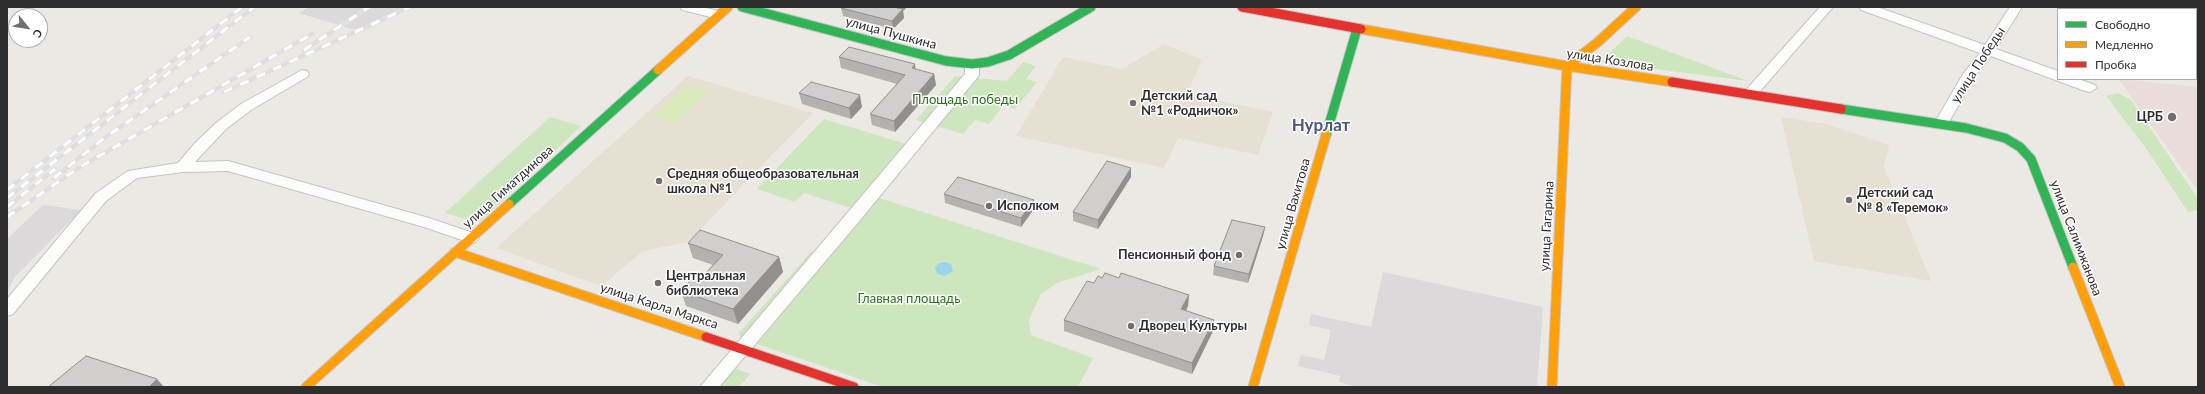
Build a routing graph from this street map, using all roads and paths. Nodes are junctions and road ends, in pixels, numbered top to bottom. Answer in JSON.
{"nodes":[{"id":1,"x":686,"y":7,"type":"edge"},
{"id":2,"x":742,"y":7,"type":"edge"},
{"id":3,"x":1091,"y":7,"type":"edge"},
{"id":4,"x":1242,"y":7,"type":"edge"},
{"id":5,"x":1636,"y":7,"type":"edge"},
{"id":6,"x":1827,"y":7,"type":"edge"},
{"id":7,"x":1865,"y":7,"type":"edge"},
{"id":8,"x":2016,"y":7,"type":"edge"},
{"id":9,"x":723,"y":11,"type":"edge"},
{"id":10,"x":1357,"y":29,"type":"junction"},
{"id":11,"x":1988,"y":51,"type":"junction"},
{"id":12,"x":972,"y":64,"type":"junction"},
{"id":13,"x":1567,"y":66,"type":"junction"},
{"id":14,"x":302,"y":74,"type":"dead end"},
{"id":15,"x":2057,"y":76,"type":"edge"},
{"id":16,"x":2068,"y":80,"type":"edge"},
{"id":17,"x":2090,"y":88,"type":"dead end"},
{"id":18,"x":1750,"y":94,"type":"junction"},
{"id":19,"x":1941,"y":124,"type":"junction"},
{"id":20,"x":1976,"y":130,"type":"joint"},
{"id":21,"x":183,"y":167,"type":"junction"},
{"id":22,"x":471,"y":238,"type":"junction"},
{"id":23,"x":455,"y":252,"type":"junction"},
{"id":24,"x":7,"y":310,"type":"edge"},
{"id":25,"x":742,"y":348,"type":"junction"},
{"id":26,"x":306,"y":387,"type":"edge"},
{"id":27,"x":709,"y":387,"type":"edge"},
{"id":28,"x":854,"y":387,"type":"edge"},
{"id":29,"x":1253,"y":387,"type":"edge"},
{"id":30,"x":1552,"y":387,"type":"edge"},
{"id":31,"x":2120,"y":387,"type":"edge"}],
"edges":[{"from":1,"to":9,"type":"street"},
{"from":2,"to":12,"type":"street","name":"улица Пушкина"},
{"from":3,"to":12,"type":"street","name":"улица Пушкина"},
{"from":4,"to":10,"type":"street","name":"улица Козлова"},
{"from":5,"to":13,"type":"street"},
{"from":6,"to":18,"type":"street"},
{"from":7,"to":11,"type":"street"},
{"from":8,"to":11,"type":"street","name":"улица Победы"},
{"from":9,"to":22,"type":"street","name":"улица Гиматдинова"},
{"from":10,"to":13,"type":"street","name":"улица Козлова"},
{"from":10,"to":29,"type":"street","name":"улица Вахитова"},
{"from":11,"to":15,"type":"street"},
{"from":11,"to":19,"type":"street","name":"улица Победы"},
{"from":12,"to":25,"type":"street"},
{"from":13,"to":18,"type":"street","name":"улица Козлова"},
{"from":13,"to":30,"type":"street","name":"улица Гагарина"},
{"from":14,"to":21,"type":"street"},
{"from":16,"to":17,"type":"street"},
{"from":18,"to":19,"type":"street","name":"улица Козлова"},
{"from":19,"to":20,"type":"street","name":"улица Козлова"},
{"from":20,"to":31,"type":"street","name":"улица Салимжанова"},
{"from":21,"to":22,"type":"street"},
{"from":21,"to":24,"type":"street"},
{"from":22,"to":23,"type":"street","name":"улица Гиматдинова"},
{"from":23,"to":25,"type":"street","name":"улица Карла Маркса"},
{"from":23,"to":26,"type":"street","name":"улица Гиматдинова"},
{"from":25,"to":27,"type":"street"},
{"from":25,"to":28,"type":"street","name":"улица Карла Маркса"}]}
